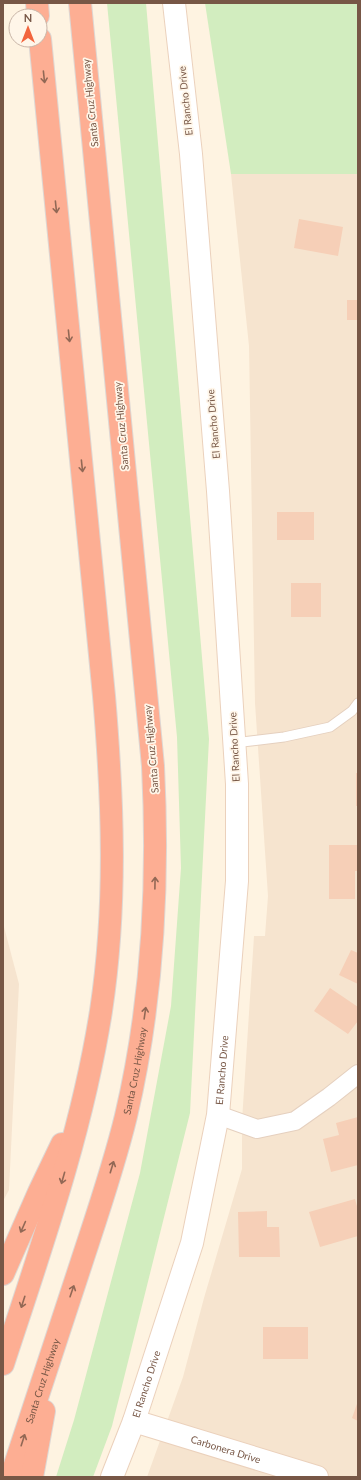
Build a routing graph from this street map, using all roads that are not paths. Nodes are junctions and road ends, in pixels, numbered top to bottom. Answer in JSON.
{"nodes":[{"id":1,"x":80,"y":3,"type":"edge"},
{"id":2,"x":174,"y":3,"type":"edge"},
{"id":3,"x":41,"y":48,"type":"edge"},
{"id":4,"x":358,"y":703,"type":"edge"},
{"id":5,"x":234,"y":744,"type":"junction"},
{"id":6,"x":358,"y":1074,"type":"edge"},
{"id":7,"x":84,"y":1100,"type":"junction"},
{"id":8,"x":218,"y":1115,"type":"junction"},
{"id":9,"x":3,"y":1274,"type":"edge"},
{"id":10,"x":59,"y":1328,"type":"junction"},
{"id":11,"x":3,"y":1364,"type":"edge"},
{"id":12,"x":134,"y":1422,"type":"junction"},
{"id":13,"x":10,"y":1477,"type":"edge"},
{"id":14,"x":32,"y":1477,"type":"edge"},
{"id":15,"x":112,"y":1477,"type":"edge"},
{"id":16,"x":317,"y":1477,"type":"edge"}],
"edges":[{"from":10,"to":1,"type":"highway","name":"Santa Cruz Highway","one_way":true},
{"from":2,"to":5,"type":"street","name":"El Rancho Drive"},
{"from":3,"to":7,"type":"highway","one_way":true},
{"from":4,"to":5,"type":"lane"},
{"from":5,"to":8,"type":"street","name":"El Rancho Drive"},
{"from":6,"to":8,"type":"street"},
{"from":7,"to":9,"type":"highway","one_way":true},
{"from":7,"to":11,"type":"highway","one_way":true},
{"from":8,"to":12,"type":"street","name":"El Rancho Drive"},
{"from":13,"to":10,"type":"highway","name":"Santa Cruz Highway","one_way":true},
{"from":10,"to":14,"type":"highway"},
{"from":12,"to":15,"type":"street","name":"El Rancho Drive"},
{"from":12,"to":16,"type":"street","name":"Carbonera Drive"}]}
